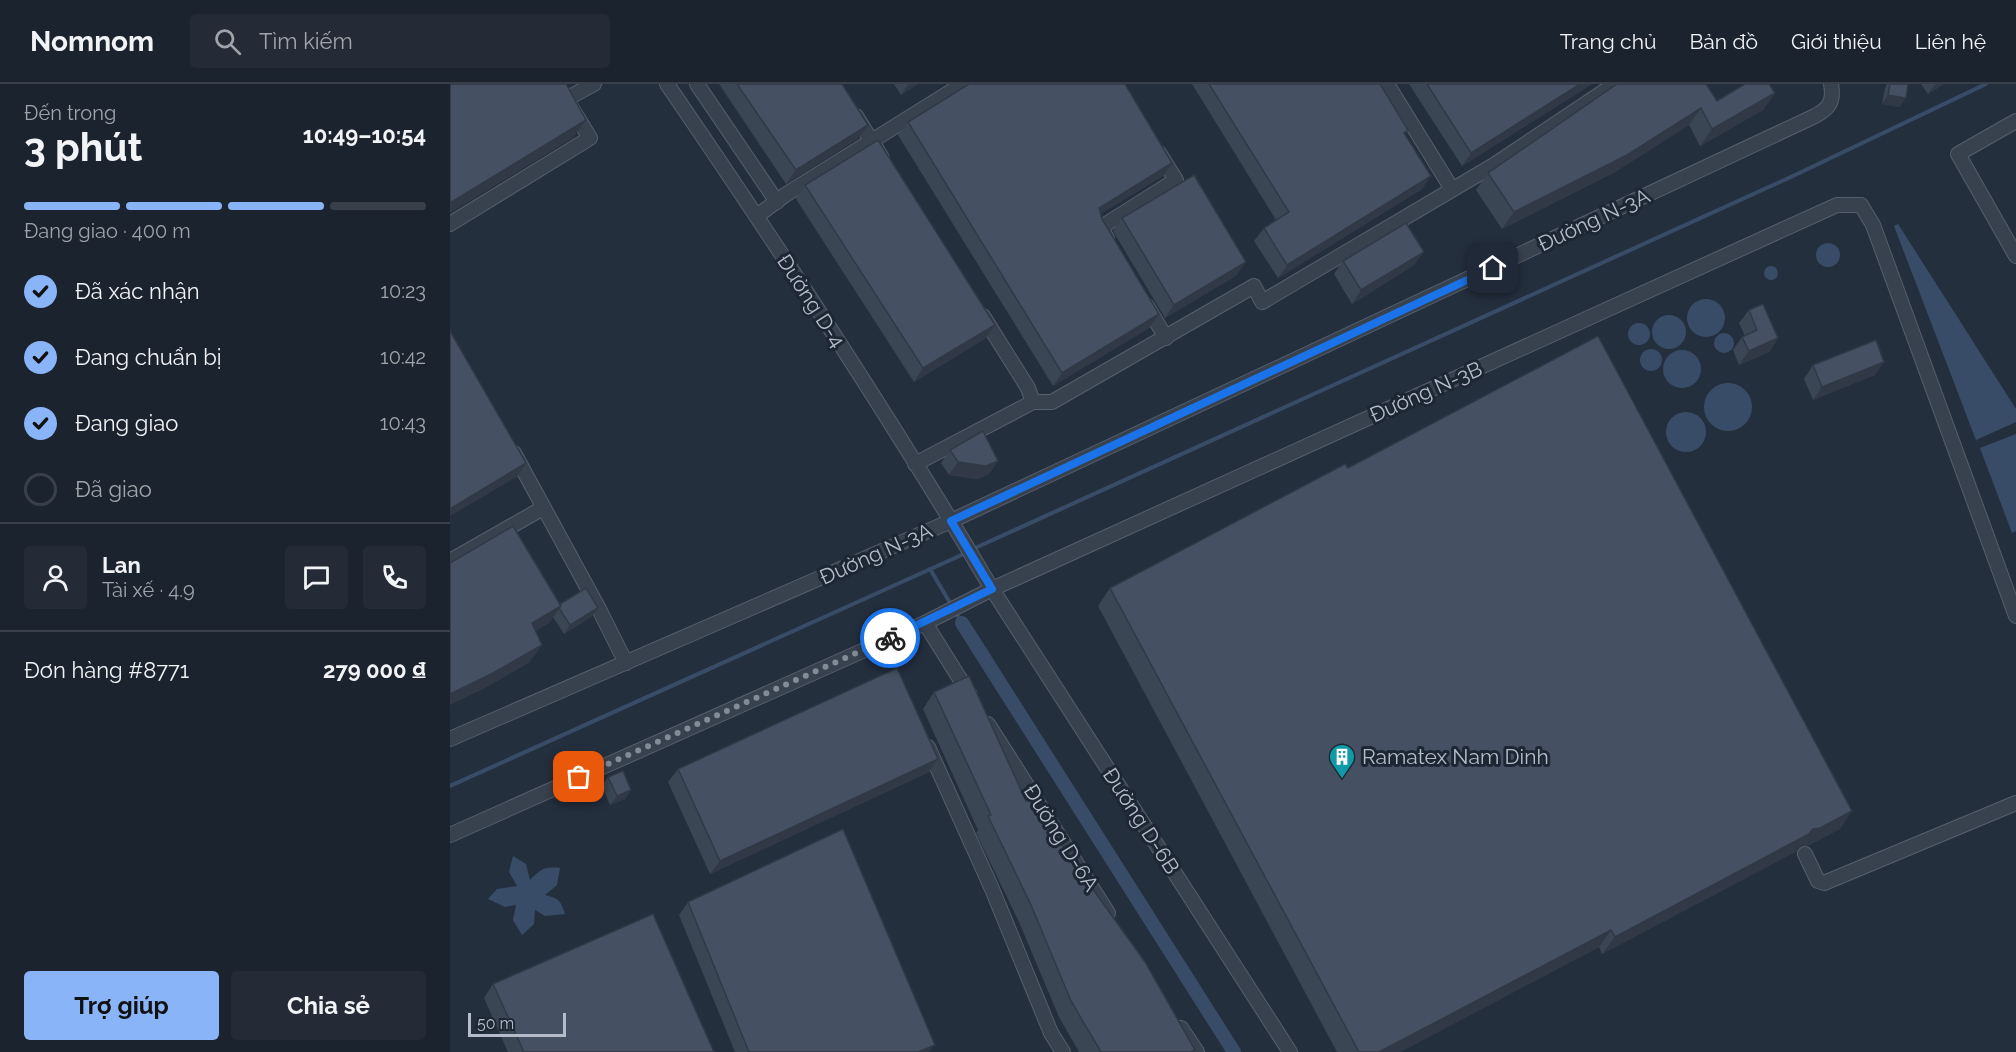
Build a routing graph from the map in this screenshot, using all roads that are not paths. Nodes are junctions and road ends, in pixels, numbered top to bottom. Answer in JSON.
{"nodes":[{"id":1,"x":594,"y":84,"type":"edge"},
{"id":2,"x":667,"y":84,"type":"edge"},
{"id":3,"x":697,"y":84,"type":"edge"},
{"id":4,"x":963,"y":84,"type":"edge"},
{"id":5,"x":1387,"y":84,"type":"edge"},
{"id":6,"x":1615,"y":84,"type":"edge"},
{"id":7,"x":1833,"y":85,"type":"edge"},
{"id":8,"x":846,"y":101,"type":"edge"},
{"id":9,"x":2016,"y":121,"type":"edge"},
{"id":10,"x":872,"y":141,"type":"junction"},
{"id":11,"x":1152,"y":142,"type":"edge"},
{"id":12,"x":891,"y":171,"type":"edge"},
{"id":13,"x":1452,"y":189,"type":"junction"},
{"id":14,"x":777,"y":202,"type":"junction"},
{"id":15,"x":757,"y":216,"type":"junction"},
{"id":16,"x":450,"y":224,"type":"edge"},
{"id":17,"x":1112,"y":248,"type":"edge"},
{"id":18,"x":2016,"y":256,"type":"edge"},
{"id":19,"x":1142,"y":298,"type":"edge"},
{"id":20,"x":978,"y":309,"type":"edge"},
{"id":21,"x":1166,"y":338,"type":"junction"},
{"id":22,"x":1034,"y":402,"type":"junction"},
{"id":23,"x":506,"y":438,"type":"edge"},
{"id":24,"x":915,"y":464,"type":"junction"},
{"id":25,"x":543,"y":508,"type":"junction"},
{"id":26,"x":951,"y":521,"type":"junction"},
{"id":27,"x":450,"y":561,"type":"edge"},
{"id":28,"x":977,"y":564,"type":"joint"},
{"id":29,"x":992,"y":589,"type":"junction"},
{"id":30,"x":2016,"y":616,"type":"edge"},
{"id":31,"x":925,"y":623,"type":"junction"},
{"id":32,"x":626,"y":663,"type":"junction"},
{"id":33,"x":921,"y":732,"type":"edge"},
{"id":34,"x":450,"y":739,"type":"edge"},
{"id":35,"x":2016,"y":803,"type":"edge"},
{"id":36,"x":450,"y":835,"type":"edge"},
{"id":37,"x":1805,"y":854,"type":"dead end"},
{"id":38,"x":1114,"y":922,"type":"edge"},
{"id":39,"x":1171,"y":1012,"type":"edge"},
{"id":40,"x":1063,"y":1052,"type":"edge"},
{"id":41,"x":1197,"y":1052,"type":"edge"},
{"id":42,"x":1290,"y":1052,"type":"edge"}],
"edges":[{"from":1,"to":16,"type":"street"},
{"from":2,"to":15,"type":"street","name":"Đường D-4"},
{"from":3,"to":14,"type":"street"},
{"from":4,"to":10,"type":"street"},
{"from":5,"to":13,"type":"street"},
{"from":6,"to":13,"type":"street"},
{"from":7,"to":26,"type":"street","name":"Đường N-3A"},
{"from":8,"to":10,"type":"street"},
{"from":9,"to":18,"type":"street"},
{"from":10,"to":12,"type":"street"},
{"from":10,"to":14,"type":"street"},
{"from":11,"to":17,"type":"street"},
{"from":13,"to":21,"type":"street"},
{"from":14,"to":15,"type":"street"},
{"from":15,"to":24,"type":"street","name":"Đường D-4"},
{"from":19,"to":21,"type":"street"},
{"from":20,"to":22,"type":"street"},
{"from":21,"to":22,"type":"street"},
{"from":22,"to":24,"type":"street"},
{"from":23,"to":25,"type":"street"},
{"from":24,"to":26,"type":"street","name":"Đường D-4"},
{"from":25,"to":27,"type":"street"},
{"from":25,"to":32,"type":"street"},
{"from":26,"to":28,"type":"street","name":"Đường D-4"},
{"from":26,"to":32,"type":"street","name":"Đường N-3A"},
{"from":28,"to":29,"type":"street","name":"Đường D-6B"},
{"from":29,"to":30,"type":"street","name":"Đường N-3B"},
{"from":29,"to":31,"type":"street","name":"Đường N-3B"},
{"from":29,"to":42,"type":"street","name":"Đường D-6B"},
{"from":31,"to":36,"type":"street"},
{"from":31,"to":38,"type":"street","name":"Đường D-6A"},
{"from":32,"to":34,"type":"street","name":"Đường N-3A"},
{"from":33,"to":40,"type":"street"},
{"from":35,"to":37,"type":"street"},
{"from":39,"to":41,"type":"street"}]}
